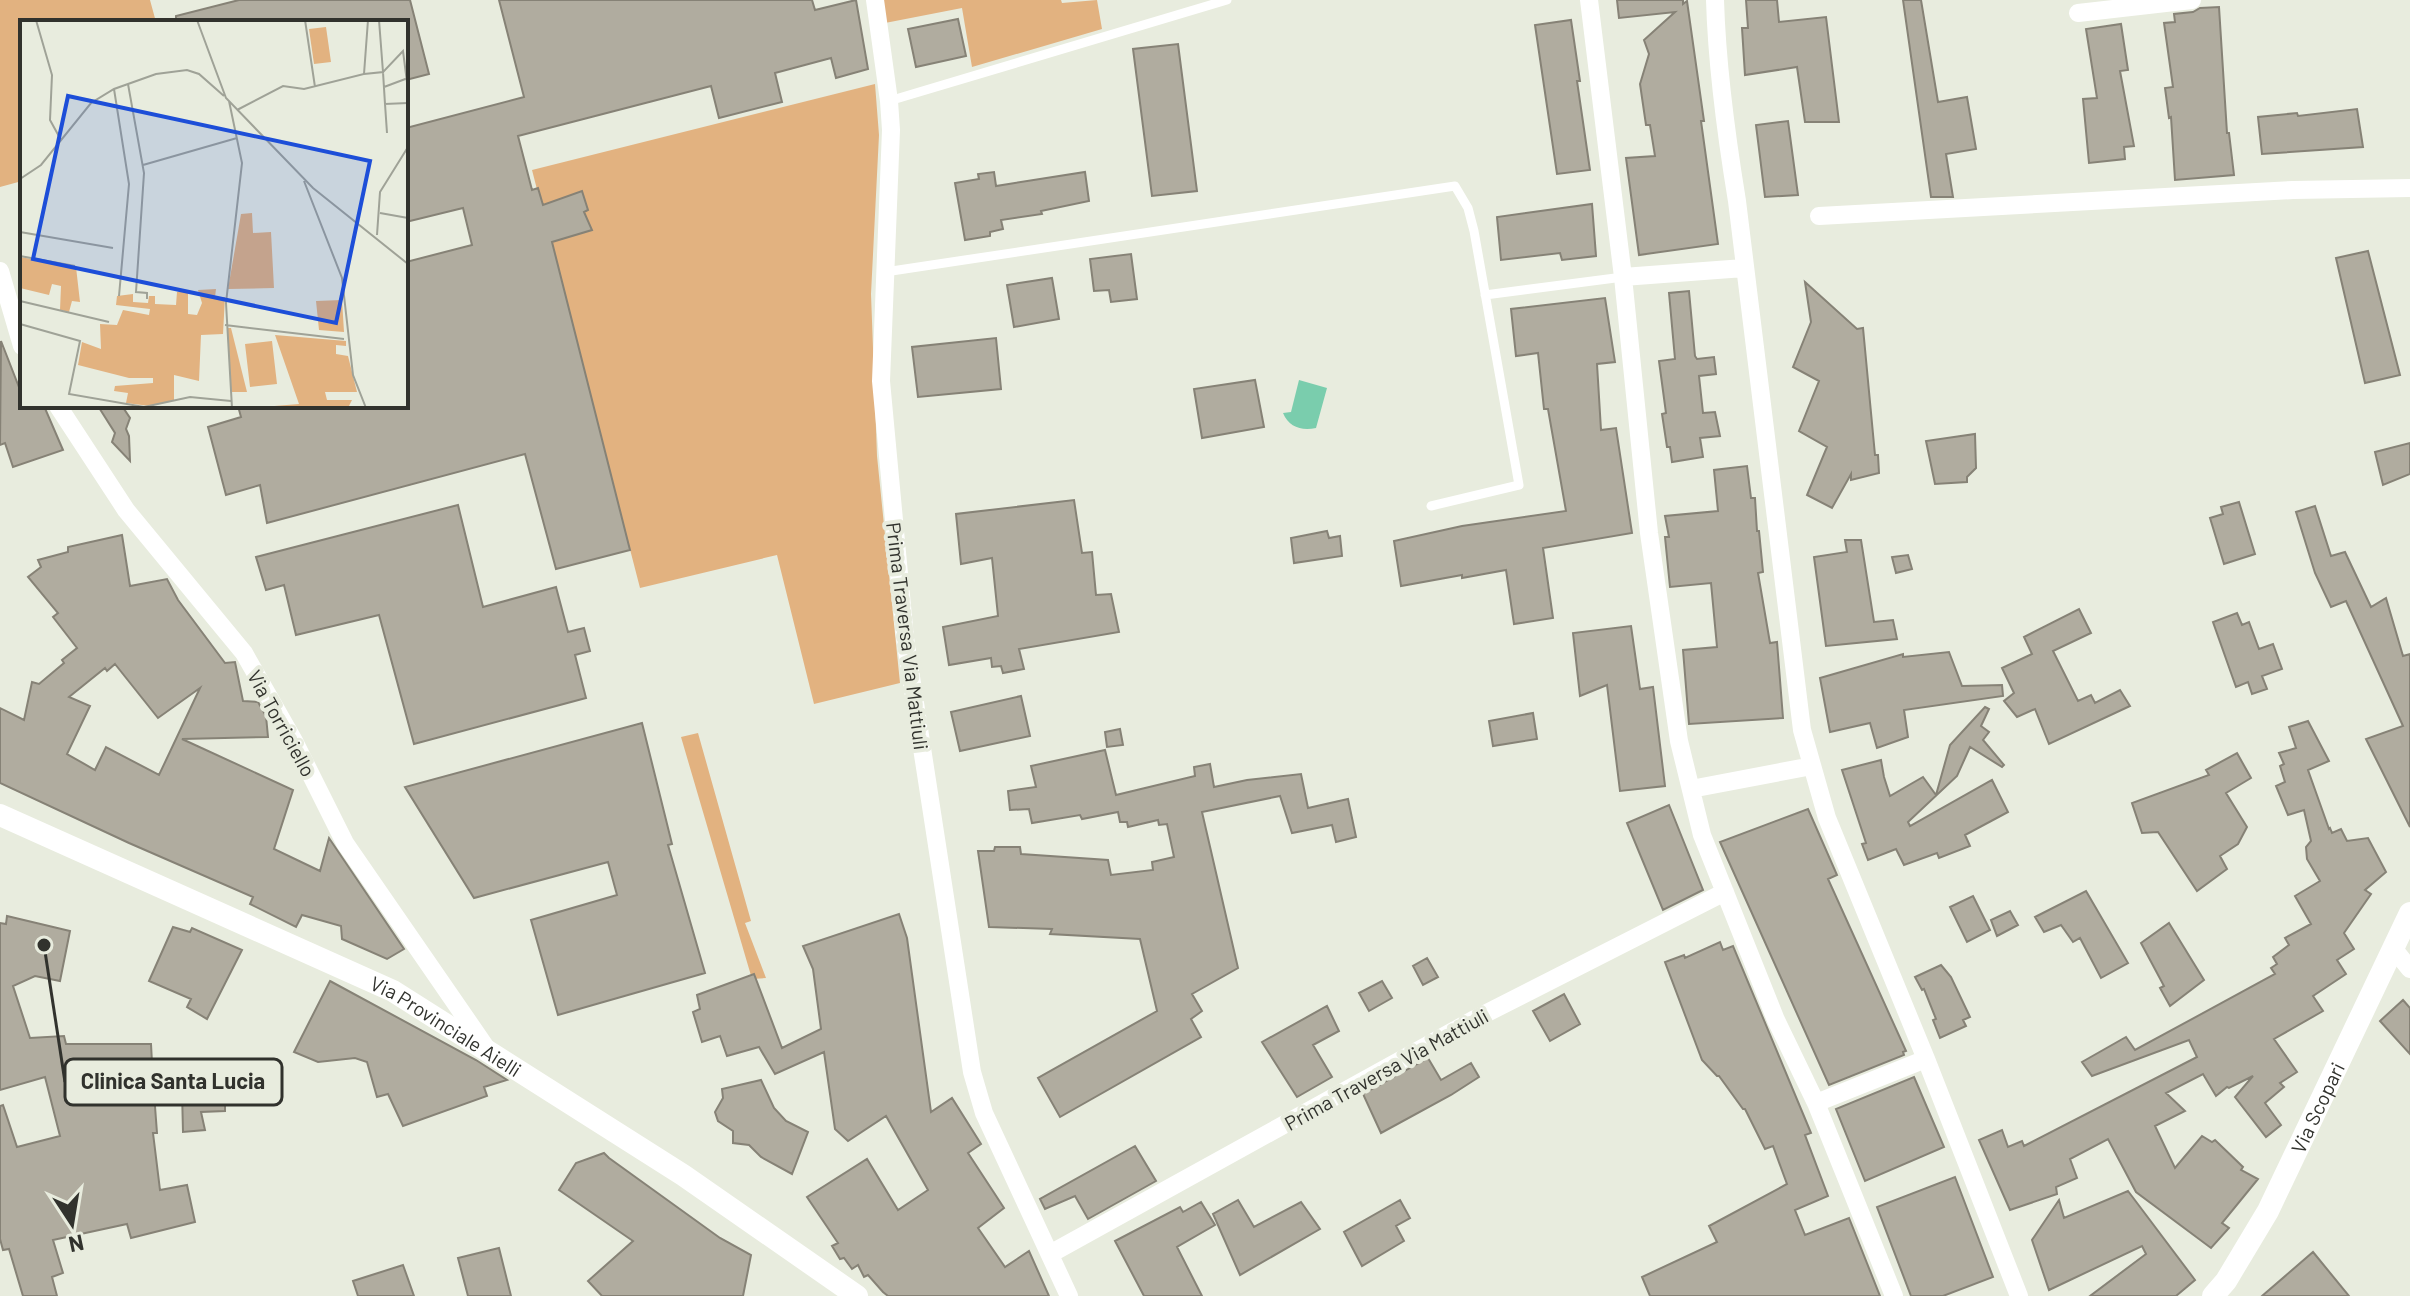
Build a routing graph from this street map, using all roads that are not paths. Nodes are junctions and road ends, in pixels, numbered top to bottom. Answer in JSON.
{"nodes":[{"id":1,"x":875,"y":0,"type":"edge"},
{"id":2,"x":1227,"y":0,"type":"edge"},
{"id":3,"x":1589,"y":0,"type":"edge"},
{"id":4,"x":1715,"y":0,"type":"edge"},
{"id":5,"x":2192,"y":0,"type":"edge"},
{"id":6,"x":2078,"y":13,"type":"dead end"},
{"id":7,"x":889,"y":101,"type":"junction"},
{"id":8,"x":2410,"y":188,"type":"edge"},
{"id":9,"x":1819,"y":216,"type":"dead end"},
{"id":10,"x":1744,"y":268,"type":"junction"},
{"id":11,"x":0,"y":271,"type":"edge"},
{"id":12,"x":885,"y":272,"type":"junction"},
{"id":13,"x":1623,"y":277,"type":"junction"},
{"id":14,"x":1485,"y":295,"type":"junction"},
{"id":15,"x":20,"y":339,"type":"edge"},
{"id":16,"x":59,"y":408,"type":"edge"},
{"id":17,"x":1431,"y":506,"type":"dead end"},
{"id":18,"x":1812,"y":766,"type":"junction"},
{"id":19,"x":1691,"y":789,"type":"junction"},
{"id":20,"x":0,"y":815,"type":"edge"},
{"id":21,"x":1725,"y":892,"type":"junction"},
{"id":22,"x":2410,"y":913,"type":"edge"},
{"id":23,"x":2393,"y":948,"type":"junction"},
{"id":24,"x":2410,"y":969,"type":"edge"},
{"id":25,"x":489,"y":1052,"type":"junction"},
{"id":26,"x":1926,"y":1059,"type":"junction"},
{"id":27,"x":1816,"y":1103,"type":"junction"},
{"id":28,"x":1050,"y":1254,"type":"junction"},
{"id":29,"x":857,"y":1296,"type":"edge"},
{"id":30,"x":1069,"y":1296,"type":"edge"},
{"id":31,"x":1894,"y":1296,"type":"edge"},
{"id":32,"x":2019,"y":1296,"type":"edge"},
{"id":33,"x":2213,"y":1296,"type":"edge"}],
"edges":[{"from":1,"to":7,"type":"street","name":"Prima Traversa Via Mattiuli"},
{"from":2,"to":7,"type":"lane"},
{"from":3,"to":13,"type":"street"},
{"from":4,"to":10,"type":"street"},
{"from":5,"to":6,"type":"street"},
{"from":7,"to":12,"type":"street","name":"Prima Traversa Via Mattiuli"},
{"from":8,"to":9,"type":"street"},
{"from":10,"to":13,"type":"street"},
{"from":10,"to":18,"type":"street"},
{"from":11,"to":15,"type":"street"},
{"from":12,"to":14,"type":"lane"},
{"from":12,"to":28,"type":"street","name":"Prima Traversa Via Mattiuli"},
{"from":13,"to":14,"type":"lane"},
{"from":13,"to":19,"type":"street"},
{"from":14,"to":17,"type":"lane"},
{"from":16,"to":25,"type":"street","name":"Via Torriciello"},
{"from":18,"to":19,"type":"street"},
{"from":18,"to":26,"type":"street"},
{"from":19,"to":21,"type":"street"},
{"from":20,"to":25,"type":"street","name":"Via Provinciale Aielli"},
{"from":21,"to":27,"type":"street"},
{"from":21,"to":28,"type":"street","name":"Prima Traversa Via Mattiuli"},
{"from":22,"to":23,"type":"street","name":"Via Scopari"},
{"from":23,"to":24,"type":"street"},
{"from":23,"to":33,"type":"street","name":"Via Scopari"},
{"from":25,"to":29,"type":"street","name":"Via Provinciale Aielli"},
{"from":26,"to":27,"type":"street"},
{"from":26,"to":32,"type":"street"},
{"from":27,"to":31,"type":"street"},
{"from":28,"to":30,"type":"street","name":"Prima Traversa Via Mattiuli"}]}
